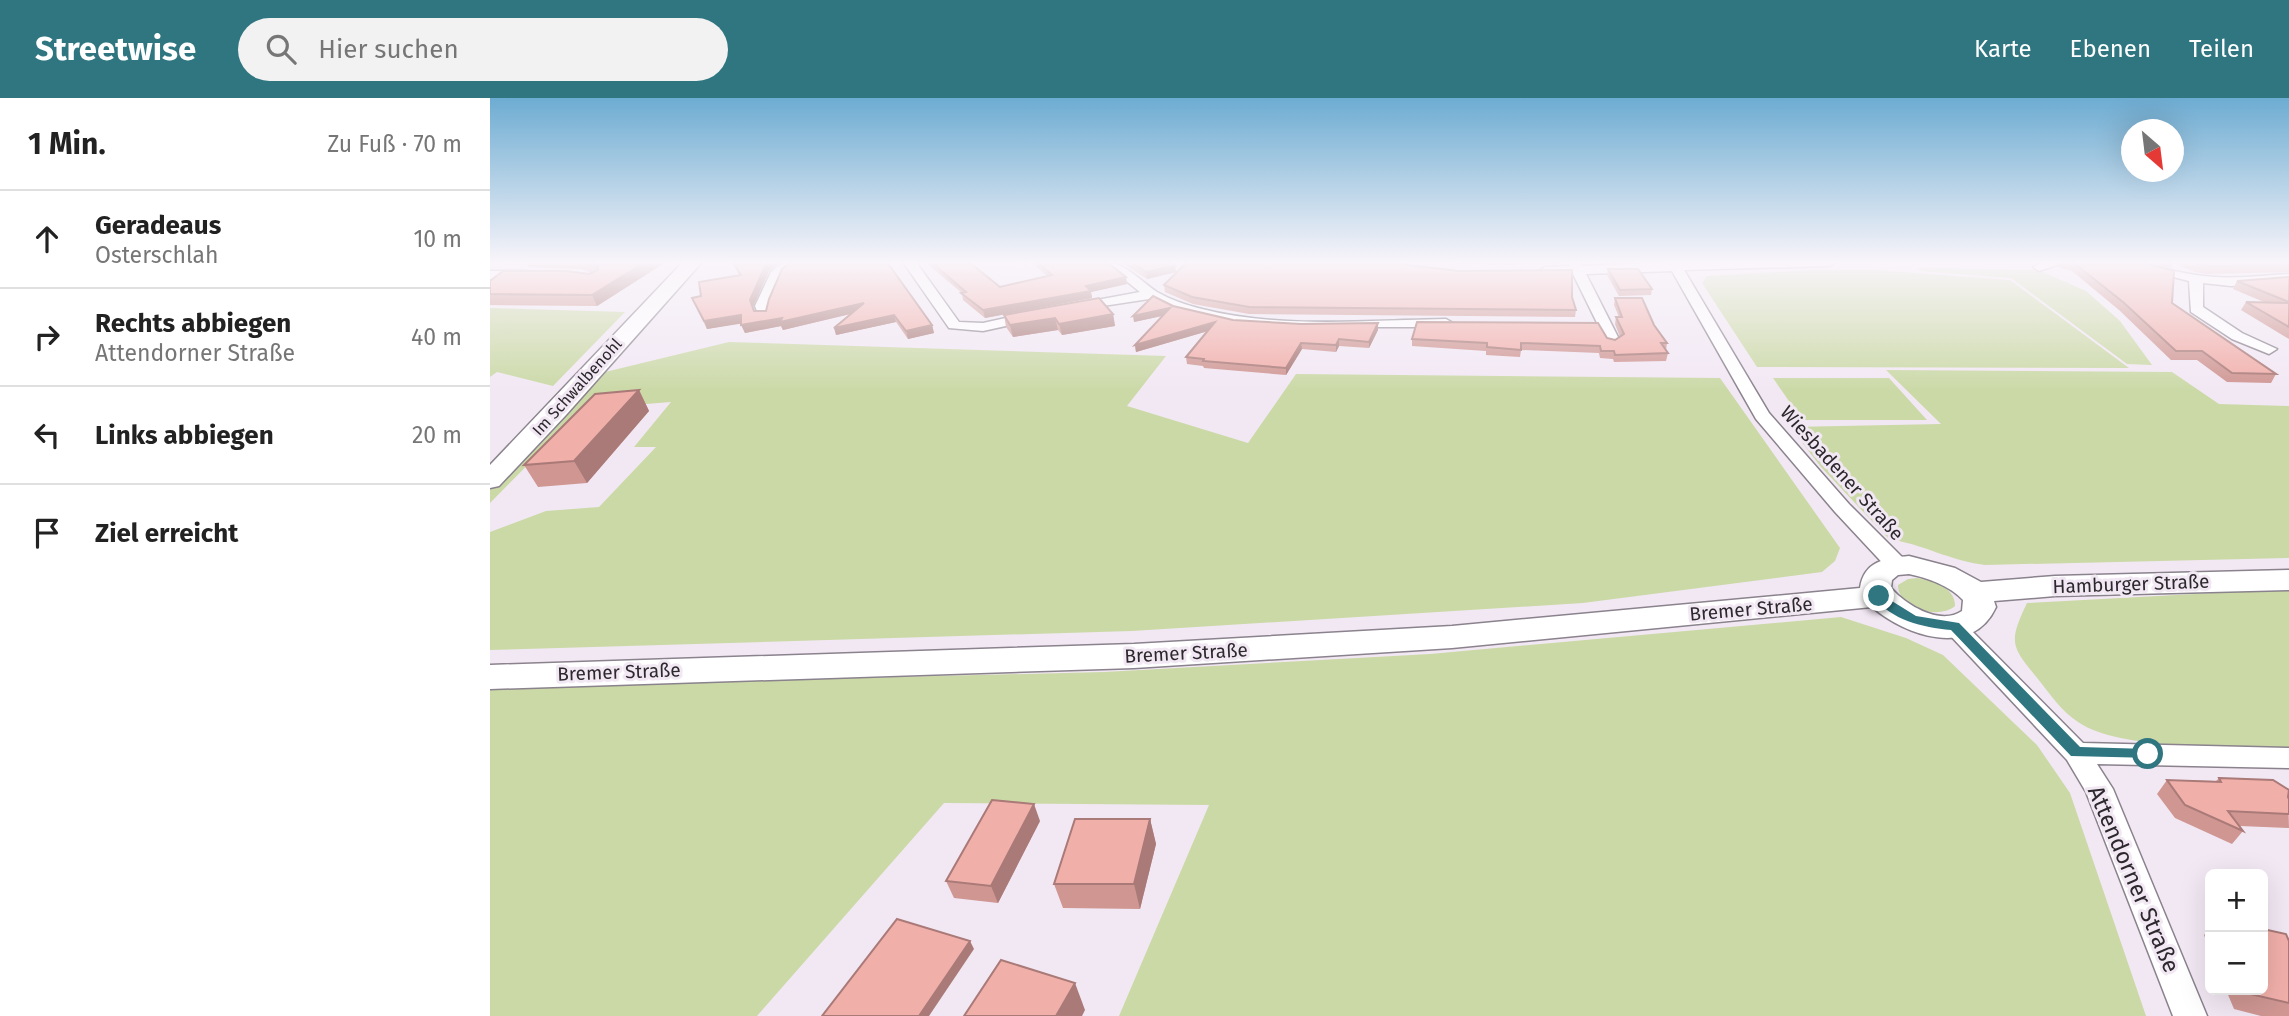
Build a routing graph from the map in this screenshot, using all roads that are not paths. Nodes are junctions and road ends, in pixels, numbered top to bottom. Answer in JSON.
{"nodes":[{"id":1,"x":653,"y":305,"type":"edge"},
{"id":2,"x":763,"y":305,"type":"edge"},
{"id":3,"x":940,"y":305,"type":"edge"},
{"id":4,"x":1094,"y":305,"type":"edge"},
{"id":5,"x":1178,"y":305,"type":"edge"},
{"id":6,"x":1590,"y":305,"type":"edge"},
{"id":7,"x":1698,"y":305,"type":"edge"},
{"id":8,"x":2196,"y":305,"type":"edge"},
{"id":9,"x":764,"y":313,"type":"edge"},
{"id":10,"x":1460,"y":323,"type":"edge"},
{"id":11,"x":1613,"y":341,"type":"edge"},
{"id":12,"x":2269,"y":349,"type":"dead end"},
{"id":13,"x":490,"y":480,"type":"edge"},
{"id":14,"x":1898,"y":566,"type":"junction"},
{"id":15,"x":2289,"y":580,"type":"edge"},
{"id":16,"x":1973,"y":593,"type":"junction"},
{"id":17,"x":1879,"y":596,"type":"junction"},
{"id":18,"x":1954,"y":626,"type":"junction"},
{"id":19,"x":490,"y":677,"type":"edge"},
{"id":20,"x":2076,"y":752,"type":"junction"},
{"id":21,"x":2289,"y":758,"type":"edge"},
{"id":22,"x":2190,"y":1016,"type":"edge"}],
"edges":[{"from":1,"to":13,"type":"main road","name":"Im Schwalbenohl"},
{"from":2,"to":9,"type":"street"},
{"from":3,"to":4,"type":"street"},
{"from":5,"to":10,"type":"street"},
{"from":6,"to":11,"type":"street"},
{"from":7,"to":14,"type":"street","name":"Wiesbadener Straße"},
{"from":8,"to":12,"type":"street"},
{"from":14,"to":16,"type":"main road"},
{"from":14,"to":17,"type":"main road"},
{"from":15,"to":16,"type":"main road","name":"Hamburger Straße"},
{"from":16,"to":18,"type":"main road"},
{"from":17,"to":18,"type":"main road"},
{"from":17,"to":19,"type":"main road","name":"Bremer Straße"},
{"from":18,"to":20,"type":"street","name":"Attendorner Straße"},
{"from":20,"to":21,"type":"street"},
{"from":20,"to":22,"type":"street","name":"Attendorner Straße"}]}
